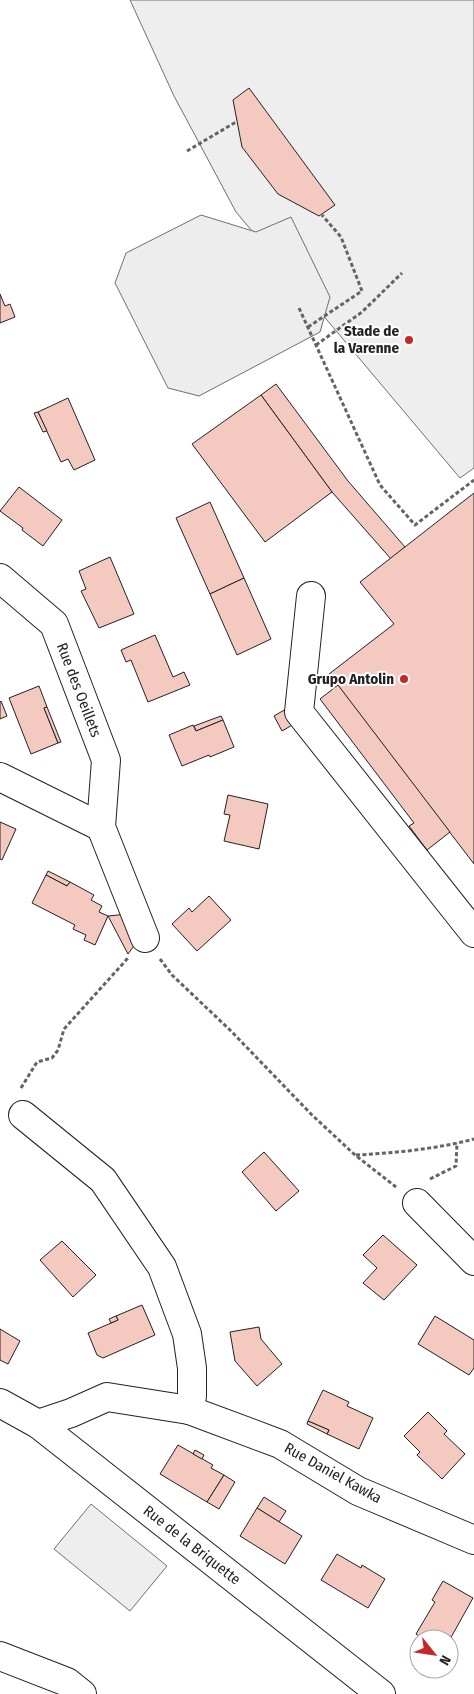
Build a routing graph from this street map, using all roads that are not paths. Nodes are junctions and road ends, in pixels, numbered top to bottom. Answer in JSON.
{"nodes":[{"id":1,"x":0,"y":578,"type":"edge"},
{"id":2,"x":311,"y":596,"type":"dead end"},
{"id":3,"x":0,"y":777,"type":"edge"},
{"id":4,"x":101,"y":826,"type":"junction"},
{"id":5,"x":474,"y":933,"type":"edge"},
{"id":6,"x":145,"y":938,"type":"road end"},
{"id":7,"x":21,"y":1103,"type":"road end"},
{"id":8,"x":416,"y":1203,"type":"road end"},
{"id":9,"x":474,"y":1261,"type":"edge"},
{"id":10,"x":4,"y":1409,"type":"edge"},
{"id":11,"x":189,"y":1410,"type":"junction"},
{"id":12,"x":38,"y":1424,"type":"junction"},
{"id":13,"x":474,"y":1540,"type":"edge"},
{"id":14,"x":0,"y":1656,"type":"edge"},
{"id":15,"x":82,"y":1694,"type":"edge"},
{"id":16,"x":381,"y":1694,"type":"edge"}],
"edges":[{"from":1,"to":4,"type":"street","name":"Rue des Oeillets"},
{"from":2,"to":5,"type":"street"},
{"from":3,"to":4,"type":"street"},
{"from":4,"to":6,"type":"street"},
{"from":7,"to":11,"type":"street"},
{"from":8,"to":9,"type":"street"},
{"from":10,"to":12,"type":"street","name":"Rue de la Briquette"},
{"from":11,"to":12,"type":"street","name":"Rue Daniel Kawka"},
{"from":11,"to":13,"type":"street","name":"Rue Daniel Kawka"},
{"from":12,"to":16,"type":"street","name":"Rue de la Briquette"},
{"from":14,"to":15,"type":"street"}]}
